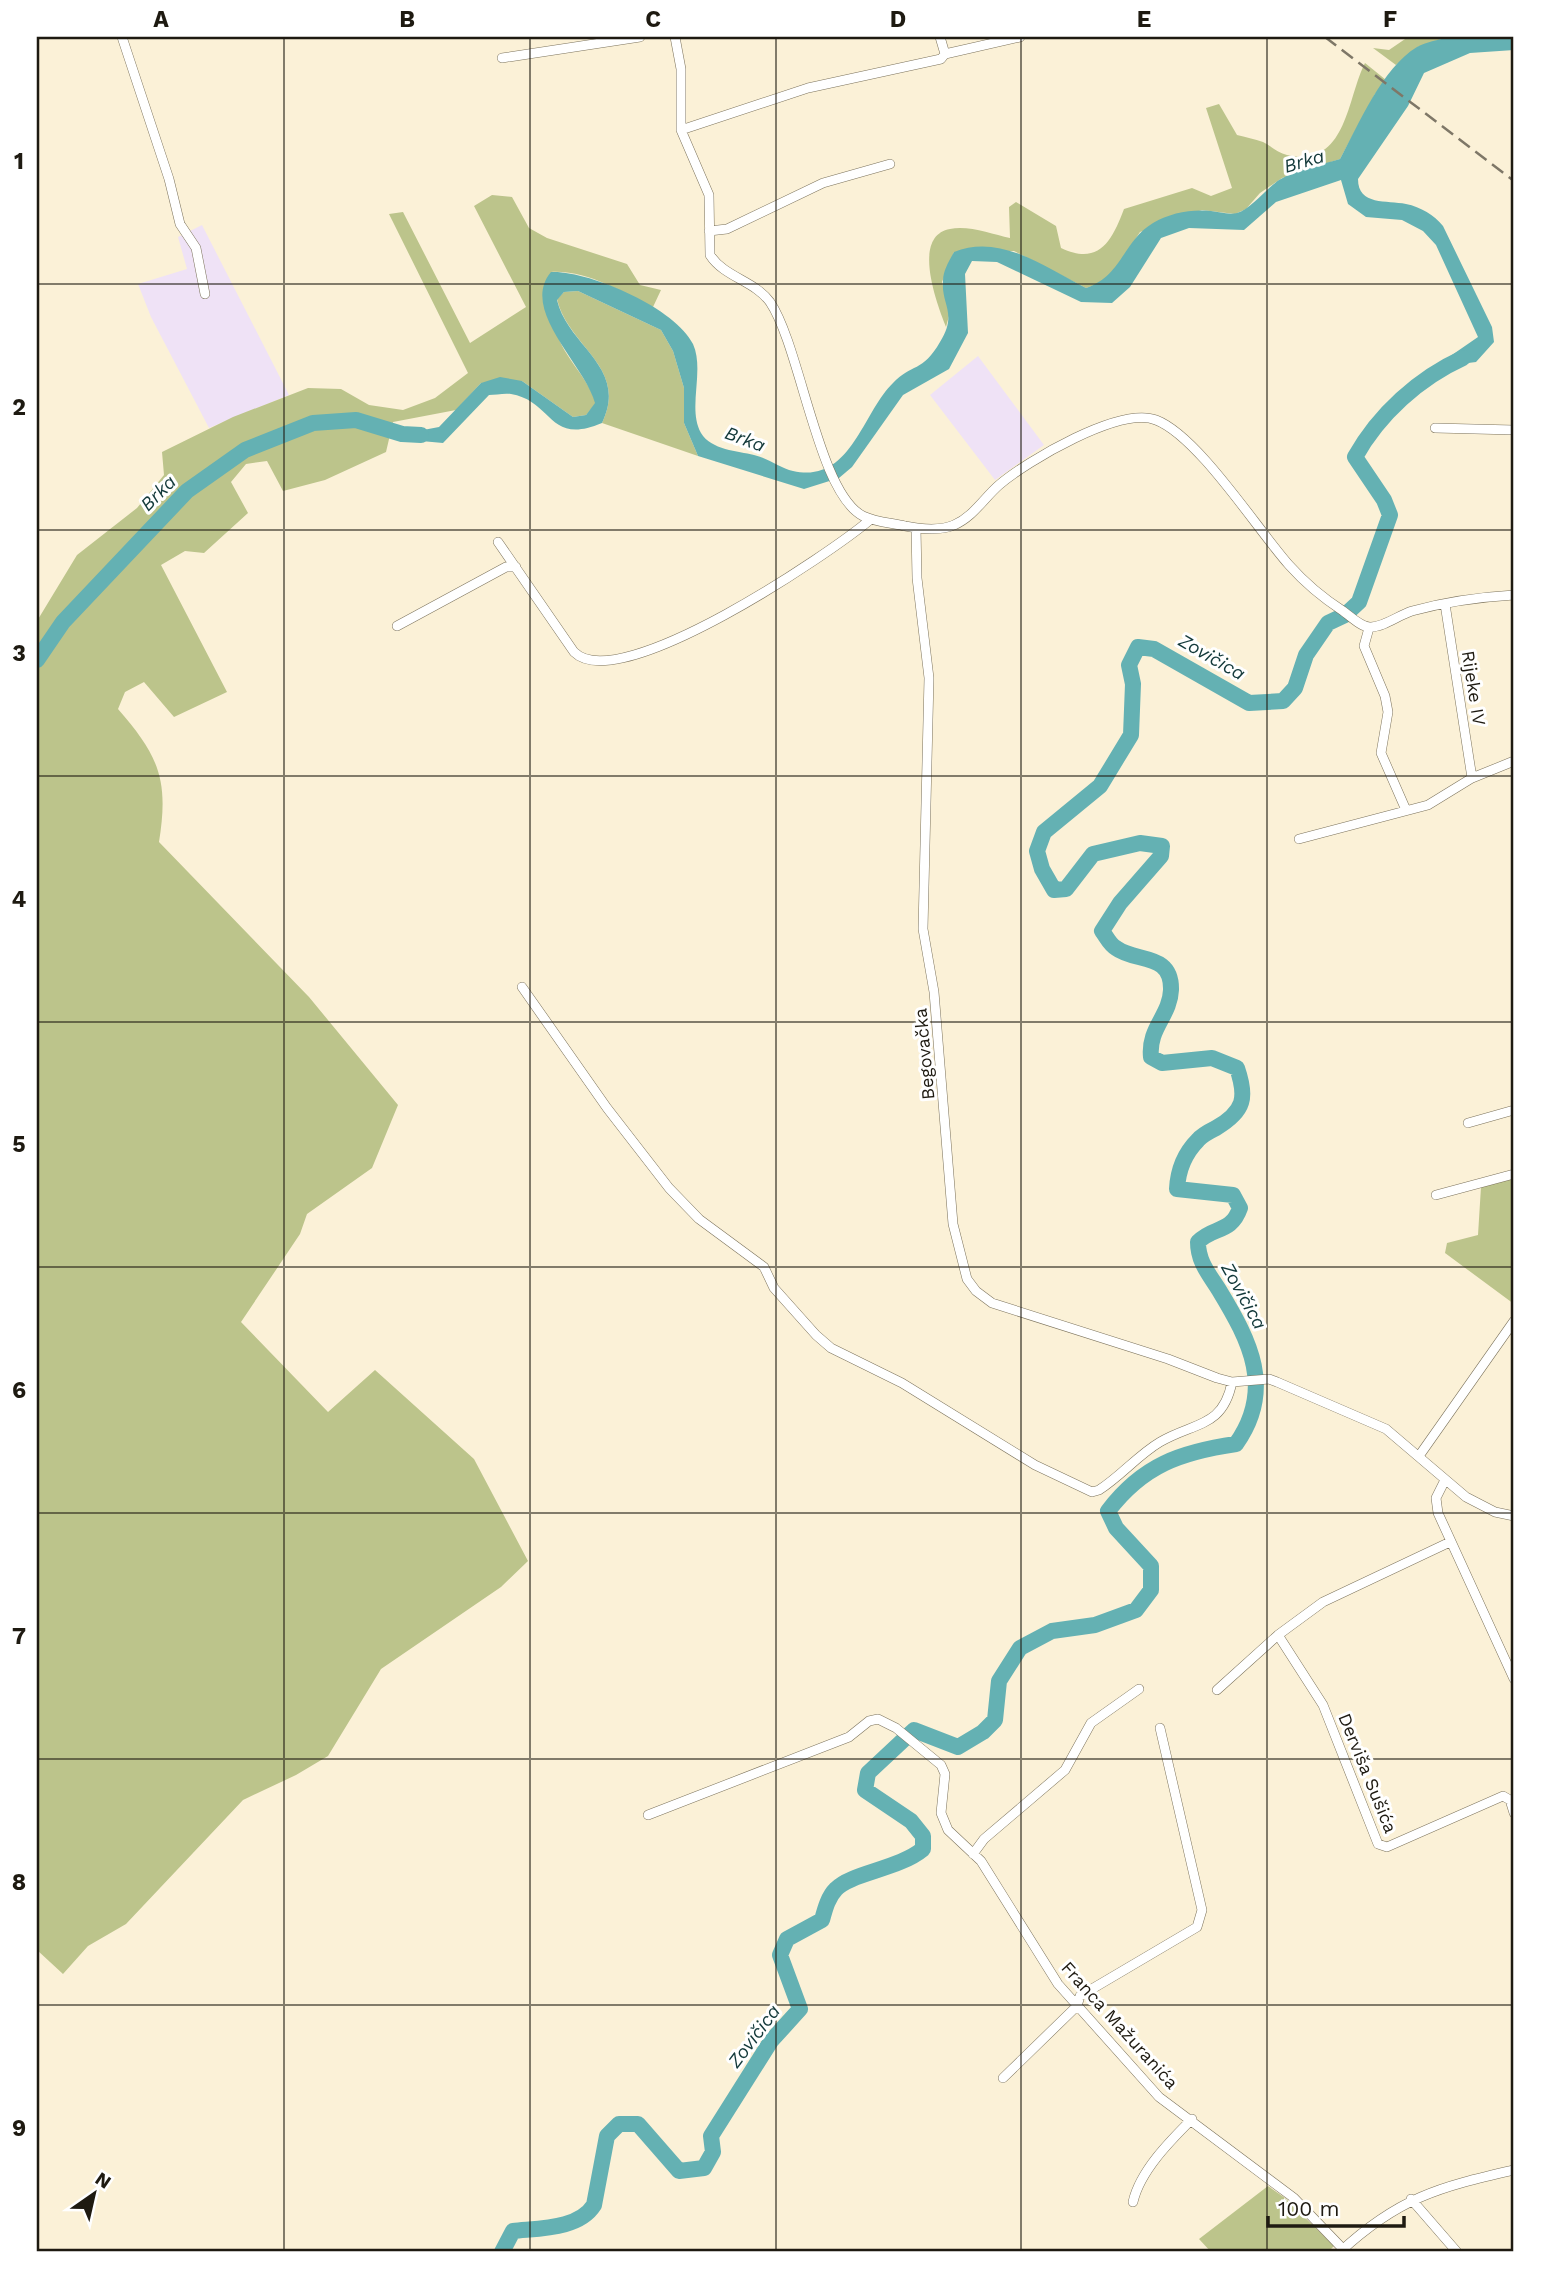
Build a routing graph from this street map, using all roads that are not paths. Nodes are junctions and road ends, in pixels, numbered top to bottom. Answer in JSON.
{"nodes":[{"id":1,"x":122,"y":37,"type":"edge"},
{"id":2,"x":640,"y":37,"type":"edge"},
{"id":3,"x":675,"y":37,"type":"edge"},
{"id":4,"x":940,"y":37,"type":"edge"},
{"id":5,"x":1020,"y":37,"type":"edge"},
{"id":6,"x":945,"y":54,"type":"junction"},
{"id":7,"x":502,"y":58,"type":"dead end"},
{"id":8,"x":681,"y":130,"type":"junction"},
{"id":9,"x":890,"y":164,"type":"dead end"},
{"id":10,"x":709,"y":231,"type":"junction"},
{"id":11,"x":205,"y":294,"type":"dead end"},
{"id":12,"x":1435,"y":428,"type":"dead end"},
{"id":13,"x":1514,"y":430,"type":"edge"},
{"id":14,"x":871,"y":519,"type":"junction"},
{"id":15,"x":916,"y":528,"type":"junction"},
{"id":16,"x":498,"y":542,"type":"dead end"},
{"id":17,"x":516,"y":566,"type":"junction"},
{"id":18,"x":1514,"y":595,"type":"edge"},
{"id":19,"x":1445,"y":604,"type":"junction"},
{"id":20,"x":397,"y":626,"type":"dead end"},
{"id":21,"x":1366,"y":627,"type":"junction"},
{"id":22,"x":1514,"y":761,"type":"edge"},
{"id":23,"x":1472,"y":778,"type":"junction"},
{"id":24,"x":1406,"y":810,"type":"junction"},
{"id":25,"x":1299,"y":839,"type":"dead end"},
{"id":26,"x":522,"y":987,"type":"dead end"},
{"id":27,"x":1514,"y":1110,"type":"edge"},
{"id":28,"x":1468,"y":1123,"type":"dead end"},
{"id":29,"x":1514,"y":1174,"type":"edge"},
{"id":30,"x":1436,"y":1195,"type":"dead end"},
{"id":31,"x":1514,"y":1321,"type":"edge"},
{"id":32,"x":1232,"y":1382,"type":"junction"},
{"id":33,"x":1419,"y":1456,"type":"junction"},
{"id":34,"x":1445,"y":1480,"type":"junction"},
{"id":35,"x":1514,"y":1517,"type":"edge"},
{"id":36,"x":1450,"y":1542,"type":"junction"},
{"id":37,"x":1278,"y":1635,"type":"junction"},
{"id":38,"x":1514,"y":1679,"type":"edge"},
{"id":39,"x":1139,"y":1689,"type":"dead end"},
{"id":40,"x":1217,"y":1690,"type":"dead end"},
{"id":41,"x":1160,"y":1728,"type":"dead end"},
{"id":42,"x":1514,"y":1813,"type":"edge"},
{"id":43,"x":648,"y":1815,"type":"dead end"},
{"id":44,"x":973,"y":1854,"type":"junction"},
{"id":45,"x":1077,"y":2006,"type":"junction"},
{"id":46,"x":1003,"y":2078,"type":"dead end"},
{"id":47,"x":1192,"y":2119,"type":"junction"},
{"id":48,"x":1514,"y":2169,"type":"edge"},
{"id":49,"x":1411,"y":2199,"type":"junction"},
{"id":50,"x":1132,"y":2202,"type":"dead end"},
{"id":51,"x":1342,"y":2251,"type":"edge"},
{"id":52,"x":1457,"y":2252,"type":"edge"}],
"edges":[{"from":1,"to":11,"type":"street"},
{"from":2,"to":7,"type":"street"},
{"from":3,"to":8,"type":"street"},
{"from":4,"to":6,"type":"street"},
{"from":5,"to":6,"type":"street"},
{"from":6,"to":8,"type":"street"},
{"from":8,"to":10,"type":"street"},
{"from":9,"to":10,"type":"street"},
{"from":10,"to":14,"type":"street"},
{"from":12,"to":13,"type":"street"},
{"from":14,"to":15,"type":"street"},
{"from":14,"to":17,"type":"street"},
{"from":15,"to":21,"type":"street"},
{"from":15,"to":32,"type":"street","name":"Begovačka"},
{"from":16,"to":17,"type":"street"},
{"from":17,"to":20,"type":"street"},
{"from":18,"to":19,"type":"street"},
{"from":19,"to":21,"type":"street"},
{"from":19,"to":23,"type":"street","name":"Rijeke IV"},
{"from":21,"to":24,"type":"street"},
{"from":22,"to":23,"type":"street"},
{"from":23,"to":24,"type":"street"},
{"from":24,"to":25,"type":"street"},
{"from":26,"to":32,"type":"street"},
{"from":27,"to":28,"type":"street"},
{"from":29,"to":30,"type":"street"},
{"from":31,"to":33,"type":"street"},
{"from":32,"to":33,"type":"street","name":"Begovačka"},
{"from":33,"to":34,"type":"street"},
{"from":34,"to":35,"type":"street"},
{"from":34,"to":36,"type":"street"},
{"from":36,"to":37,"type":"street"},
{"from":36,"to":38,"type":"street"},
{"from":37,"to":40,"type":"street"},
{"from":37,"to":42,"type":"street","name":"Derviša Sušića"},
{"from":39,"to":44,"type":"street"},
{"from":41,"to":45,"type":"street"},
{"from":43,"to":44,"type":"street","name":"Franca Mažuranića"},
{"from":44,"to":45,"type":"street","name":"Franca Mažuranića"},
{"from":45,"to":46,"type":"street"},
{"from":45,"to":47,"type":"street","name":"Franca Mažuranića"},
{"from":47,"to":50,"type":"street"},
{"from":47,"to":51,"type":"street","name":"Franca Mažuranića"},
{"from":48,"to":49,"type":"street"},
{"from":49,"to":51,"type":"street"},
{"from":49,"to":52,"type":"street"}]}
